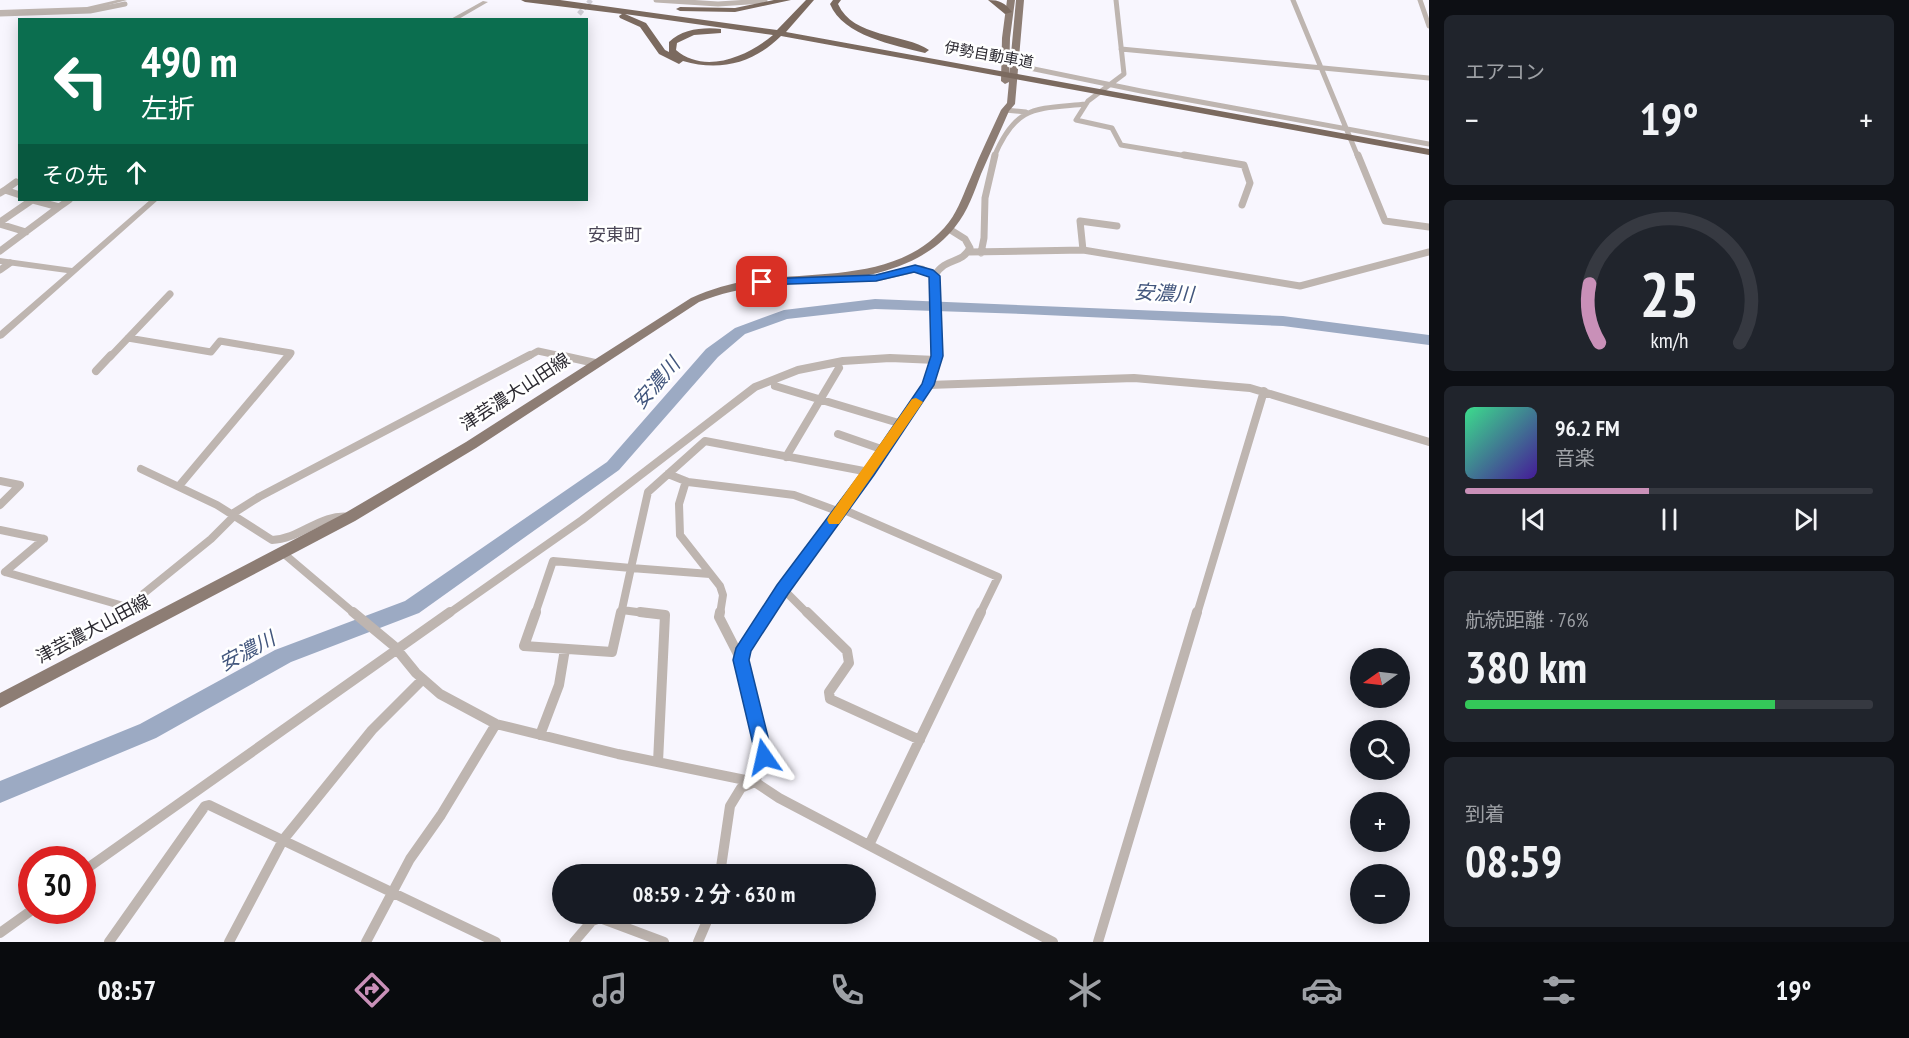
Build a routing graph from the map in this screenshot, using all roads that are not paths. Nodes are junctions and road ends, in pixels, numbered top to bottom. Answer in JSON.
{"nodes":[{"id":1,"x":118,"y":0,"type":"edge"},
{"id":2,"x":525,"y":0,"type":"edge"},
{"id":3,"x":543,"y":0,"type":"edge"},
{"id":4,"x":574,"y":0,"type":"edge"},
{"id":5,"x":591,"y":0,"type":"edge"},
{"id":6,"x":656,"y":0,"type":"edge"},
{"id":7,"x":758,"y":0,"type":"edge"},
{"id":8,"x":788,"y":0,"type":"edge"},
{"id":9,"x":810,"y":0,"type":"edge"},
{"id":10,"x":818,"y":0,"type":"edge"},
{"id":11,"x":837,"y":0,"type":"edge"},
{"id":12,"x":992,"y":0,"type":"edge"},
{"id":13,"x":1011,"y":0,"type":"edge"},
{"id":14,"x":1020,"y":0,"type":"edge"},
{"id":15,"x":1116,"y":0,"type":"edge"},
{"id":16,"x":1293,"y":0,"type":"edge"},
{"id":17,"x":765,"y":1,"type":"edge"},
{"id":18,"x":124,"y":2,"type":"edge"},
{"id":19,"x":484,"y":2,"type":"dead end"},
{"id":20,"x":1420,"y":2,"type":"edge"},
{"id":21,"x":1429,"y":6,"type":"edge"},
{"id":22,"x":0,"y":12,"type":"edge"},
{"id":23,"x":1008,"y":12,"type":"junction"},
{"id":24,"x":456,"y":18,"type":"edge"},
{"id":25,"x":1427,"y":19,"type":"edge"},
{"id":26,"x":1429,"y":26,"type":"edge"},
{"id":27,"x":766,"y":31,"type":"junction"},
{"id":28,"x":798,"y":36,"type":"junction"},
{"id":29,"x":1121,"y":49,"type":"junction"},
{"id":30,"x":1015,"y":65,"type":"junction"},
{"id":31,"x":996,"y":68,"type":"junction"},
{"id":32,"x":1321,"y":68,"type":"junction"},
{"id":33,"x":1429,"y":78,"type":"edge"},
{"id":34,"x":1110,"y":83,"type":"junction"},
{"id":35,"x":1086,"y":104,"type":"junction"},
{"id":36,"x":1005,"y":110,"type":"junction"},
{"id":37,"x":1026,"y":112,"type":"junction"},
{"id":38,"x":1347,"y":130,"type":"junction"},
{"id":39,"x":1429,"y":145,"type":"edge"},
{"id":40,"x":1429,"y":152,"type":"edge"},
{"id":41,"x":985,"y":169,"type":"junction"},
{"id":42,"x":15,"y":182,"type":"dead end"},
{"id":43,"x":2,"y":191,"type":"edge"},
{"id":44,"x":18,"y":195,"type":"edge"},
{"id":45,"x":31,"y":201,"type":"edge"},
{"id":46,"x":36,"y":201,"type":"edge"},
{"id":47,"x":68,"y":201,"type":"edge"},
{"id":48,"x":153,"y":201,"type":"edge"},
{"id":49,"x":1242,"y":205,"type":"dead end"},
{"id":50,"x":59,"y":207,"type":"junction"},
{"id":51,"x":0,"y":223,"type":"edge"},
{"id":52,"x":1117,"y":226,"type":"dead end"},
{"id":53,"x":1429,"y":226,"type":"edge"},
{"id":54,"x":949,"y":229,"type":"junction"},
{"id":55,"x":26,"y":232,"type":"junction"},
{"id":56,"x":1083,"y":250,"type":"junction"},
{"id":57,"x":0,"y":251,"type":"edge"},
{"id":58,"x":1429,"y":252,"type":"edge"},
{"id":59,"x":968,"y":253,"type":"junction"},
{"id":60,"x":981,"y":253,"type":"junction"},
{"id":61,"x":0,"y":261,"type":"edge"},
{"id":62,"x":10,"y":263,"type":"junction"},
{"id":63,"x":0,"y":270,"type":"edge"},
{"id":64,"x":74,"y":271,"type":"junction"},
{"id":65,"x":934,"y":276,"type":"junction"},
{"id":66,"x":826,"y":278,"type":"junction"},
{"id":67,"x":170,"y":294,"type":"dead end"},
{"id":68,"x":0,"y":336,"type":"edge"},
{"id":69,"x":128,"y":338,"type":"junction"},
{"id":70,"x":937,"y":358,"type":"junction"},
{"id":71,"x":595,"y":363,"type":"junction"},
{"id":72,"x":839,"y":368,"type":"dead end"},
{"id":73,"x":96,"y":370,"type":"dead end"},
{"id":74,"x":928,"y":385,"type":"junction"},
{"id":75,"x":775,"y":386,"type":"dead end"},
{"id":76,"x":1264,"y":391,"type":"junction"},
{"id":77,"x":820,"y":400,"type":"junction"},
{"id":78,"x":902,"y":424,"type":"junction"},
{"id":79,"x":838,"y":434,"type":"dead end"},
{"id":80,"x":1429,"y":442,"type":"edge"},
{"id":81,"x":884,"y":450,"type":"junction"},
{"id":82,"x":786,"y":457,"type":"junction"},
{"id":83,"x":141,"y":469,"type":"dead end"},
{"id":84,"x":869,"y":472,"type":"junction"},
{"id":85,"x":668,"y":474,"type":"junction"},
{"id":86,"x":0,"y":481,"type":"edge"},
{"id":87,"x":686,"y":481,"type":"junction"},
{"id":88,"x":179,"y":486,"type":"junction"},
{"id":89,"x":0,"y":505,"type":"edge"},
{"id":90,"x":841,"y":511,"type":"junction"},
{"id":91,"x":233,"y":515,"type":"junction"},
{"id":92,"x":350,"y":517,"type":"junction"},
{"id":93,"x":0,"y":530,"type":"edge"},
{"id":94,"x":286,"y":555,"type":"junction"},
{"id":95,"x":632,"y":568,"type":"junction"},
{"id":96,"x":710,"y":574,"type":"junction"},
{"id":97,"x":783,"y":589,"type":"junction"},
{"id":98,"x":622,"y":610,"type":"junction"},
{"id":99,"x":396,"y":648,"type":"junction"},
{"id":100,"x":565,"y":649,"type":"junction"},
{"id":101,"x":741,"y":660,"type":"junction"},
{"id":102,"x":423,"y":679,"type":"junction"},
{"id":103,"x":0,"y":701,"type":"edge"},
{"id":104,"x":496,"y":724,"type":"junction"},
{"id":105,"x":540,"y":735,"type":"junction"},
{"id":106,"x":920,"y":740,"type":"junction"},
{"id":107,"x":658,"y":762,"type":"junction"},
{"id":108,"x":755,"y":782,"type":"junction"},
{"id":109,"x":283,"y":840,"type":"junction"},
{"id":110,"x":869,"y":845,"type":"junction"},
{"id":111,"x":96,"y":862,"type":"edge"},
{"id":112,"x":721,"y":864,"type":"edge"},
{"id":113,"x":391,"y":891,"type":"junction"},
{"id":114,"x":18,"y":920,"type":"edge"},
{"id":115,"x":706,"y":924,"type":"edge"},
{"id":116,"x":0,"y":933,"type":"edge"},
{"id":117,"x":109,"y":942,"type":"edge"},
{"id":118,"x":229,"y":942,"type":"edge"},
{"id":119,"x":366,"y":942,"type":"edge"},
{"id":120,"x":496,"y":942,"type":"edge"},
{"id":121,"x":574,"y":942,"type":"edge"},
{"id":122,"x":663,"y":942,"type":"edge"},
{"id":123,"x":698,"y":942,"type":"edge"},
{"id":124,"x":1053,"y":942,"type":"edge"},
{"id":125,"x":1098,"y":942,"type":"edge"}],
"edges":[{"from":1,"to":22,"type":"street"},
{"from":2,"to":10,"type":"highway"},
{"from":3,"to":27,"type":"highway"},
{"from":4,"to":27,"type":"highway"},
{"from":5,"to":8,"type":"highway"},
{"from":6,"to":17,"type":"street"},
{"from":7,"to":17,"type":"street"},
{"from":9,"to":27,"type":"highway"},
{"from":11,"to":31,"type":"highway"},
{"from":12,"to":23,"type":"highway"},
{"from":13,"to":23,"type":"main road","name":"津芸濃大山田線"},
{"from":14,"to":30,"type":"main road","name":"津芸濃大山田線"},
{"from":15,"to":29,"type":"street"},
{"from":16,"to":32,"type":"street"},
{"from":18,"to":22,"type":"street"},
{"from":19,"to":24,"type":"street"},
{"from":20,"to":21,"type":"street"},
{"from":20,"to":25,"type":"street"},
{"from":23,"to":36,"type":"main road","name":"津芸濃大山田線"},
{"from":25,"to":26,"type":"street"},
{"from":27,"to":28,"type":"highway"},
{"from":28,"to":31,"type":"highway","name":"伊勢自動車道"},
{"from":28,"to":31,"type":"highway","name":"伊勢自動車道"},
{"from":29,"to":32,"type":"street"},
{"from":29,"to":34,"type":"street"},
{"from":30,"to":34,"type":"street"},
{"from":30,"to":36,"type":"main road","name":"津芸濃大山田線"},
{"from":31,"to":39,"type":"highway","name":"伊勢自動車道"},
{"from":31,"to":40,"type":"highway","name":"伊勢自動車道"},
{"from":32,"to":33,"type":"street"},
{"from":32,"to":38,"type":"street"},
{"from":34,"to":35,"type":"street"},
{"from":34,"to":38,"type":"street"},
{"from":35,"to":37,"type":"street"},
{"from":35,"to":49,"type":"street"},
{"from":36,"to":37,"type":"street"},
{"from":36,"to":41,"type":"main road","name":"津芸濃大山田線"},
{"from":37,"to":41,"type":"street"},
{"from":38,"to":39,"type":"street"},
{"from":38,"to":53,"type":"street"},
{"from":41,"to":54,"type":"main road","name":"津芸濃大山田線"},
{"from":41,"to":60,"type":"street"},
{"from":42,"to":43,"type":"street"},
{"from":43,"to":44,"type":"street"},
{"from":45,"to":51,"type":"street"},
{"from":46,"to":50,"type":"street"},
{"from":47,"to":50,"type":"street"},
{"from":48,"to":64,"type":"street"},
{"from":50,"to":55,"type":"street"},
{"from":51,"to":55,"type":"street"},
{"from":52,"to":56,"type":"street"},
{"from":54,"to":59,"type":"street"},
{"from":54,"to":66,"type":"main road","name":"津芸濃大山田線"},
{"from":55,"to":57,"type":"street"},
{"from":56,"to":58,"type":"street"},
{"from":56,"to":60,"type":"street"},
{"from":59,"to":60,"type":"street"},
{"from":59,"to":65,"type":"street"},
{"from":61,"to":62,"type":"street"},
{"from":62,"to":63,"type":"street"},
{"from":62,"to":64,"type":"street"},
{"from":64,"to":68,"type":"street"},
{"from":65,"to":66,"type":"street"},
{"from":65,"to":70,"type":"street"},
{"from":66,"to":71,"type":"main road","name":"津芸濃大山田線"},
{"from":67,"to":69,"type":"street"},
{"from":69,"to":73,"type":"street"},
{"from":69,"to":88,"type":"street"},
{"from":70,"to":74,"type":"street"},
{"from":70,"to":99,"type":"street"},
{"from":71,"to":91,"type":"street"},
{"from":71,"to":92,"type":"main road","name":"津芸濃大山田線"},
{"from":72,"to":77,"type":"street"},
{"from":74,"to":76,"type":"street"},
{"from":74,"to":78,"type":"street"},
{"from":75,"to":77,"type":"street"},
{"from":76,"to":80,"type":"street"},
{"from":76,"to":125,"type":"street"},
{"from":77,"to":78,"type":"street"},
{"from":77,"to":82,"type":"street"},
{"from":78,"to":81,"type":"street"},
{"from":79,"to":81,"type":"street"},
{"from":81,"to":84,"type":"street"},
{"from":82,"to":84,"type":"street"},
{"from":82,"to":85,"type":"street"},
{"from":83,"to":88,"type":"street"},
{"from":84,"to":90,"type":"street"},
{"from":85,"to":87,"type":"street"},
{"from":85,"to":95,"type":"street"},
{"from":86,"to":89,"type":"street"},
{"from":87,"to":90,"type":"street"},
{"from":87,"to":96,"type":"street"},
{"from":88,"to":91,"type":"street"},
{"from":90,"to":97,"type":"street"},
{"from":90,"to":106,"type":"street"},
{"from":91,"to":92,"type":"street"},
{"from":91,"to":93,"type":"street"},
{"from":92,"to":94,"type":"main road","name":"津芸濃大山田線"},
{"from":94,"to":99,"type":"street"},
{"from":94,"to":103,"type":"main road","name":"津芸濃大山田線"},
{"from":95,"to":96,"type":"street"},
{"from":95,"to":98,"type":"street"},
{"from":95,"to":100,"type":"street"},
{"from":96,"to":101,"type":"street"},
{"from":97,"to":101,"type":"street"},
{"from":97,"to":106,"type":"street"},
{"from":98,"to":100,"type":"street"},
{"from":98,"to":107,"type":"street"},
{"from":99,"to":102,"type":"street"},
{"from":99,"to":111,"type":"street"},
{"from":100,"to":105,"type":"street"},
{"from":101,"to":108,"type":"street"},
{"from":102,"to":104,"type":"street"},
{"from":102,"to":109,"type":"street"},
{"from":104,"to":105,"type":"street"},
{"from":104,"to":113,"type":"street"},
{"from":105,"to":107,"type":"street"},
{"from":106,"to":110,"type":"street"},
{"from":107,"to":108,"type":"street"},
{"from":108,"to":110,"type":"street"},
{"from":108,"to":112,"type":"street"},
{"from":109,"to":113,"type":"street"},
{"from":109,"to":117,"type":"street"},
{"from":109,"to":118,"type":"street"},
{"from":110,"to":124,"type":"street"},
{"from":113,"to":119,"type":"street"},
{"from":113,"to":120,"type":"street"},
{"from":114,"to":116,"type":"street"},
{"from":115,"to":123,"type":"street"},
{"from":121,"to":122,"type":"street"}]}
